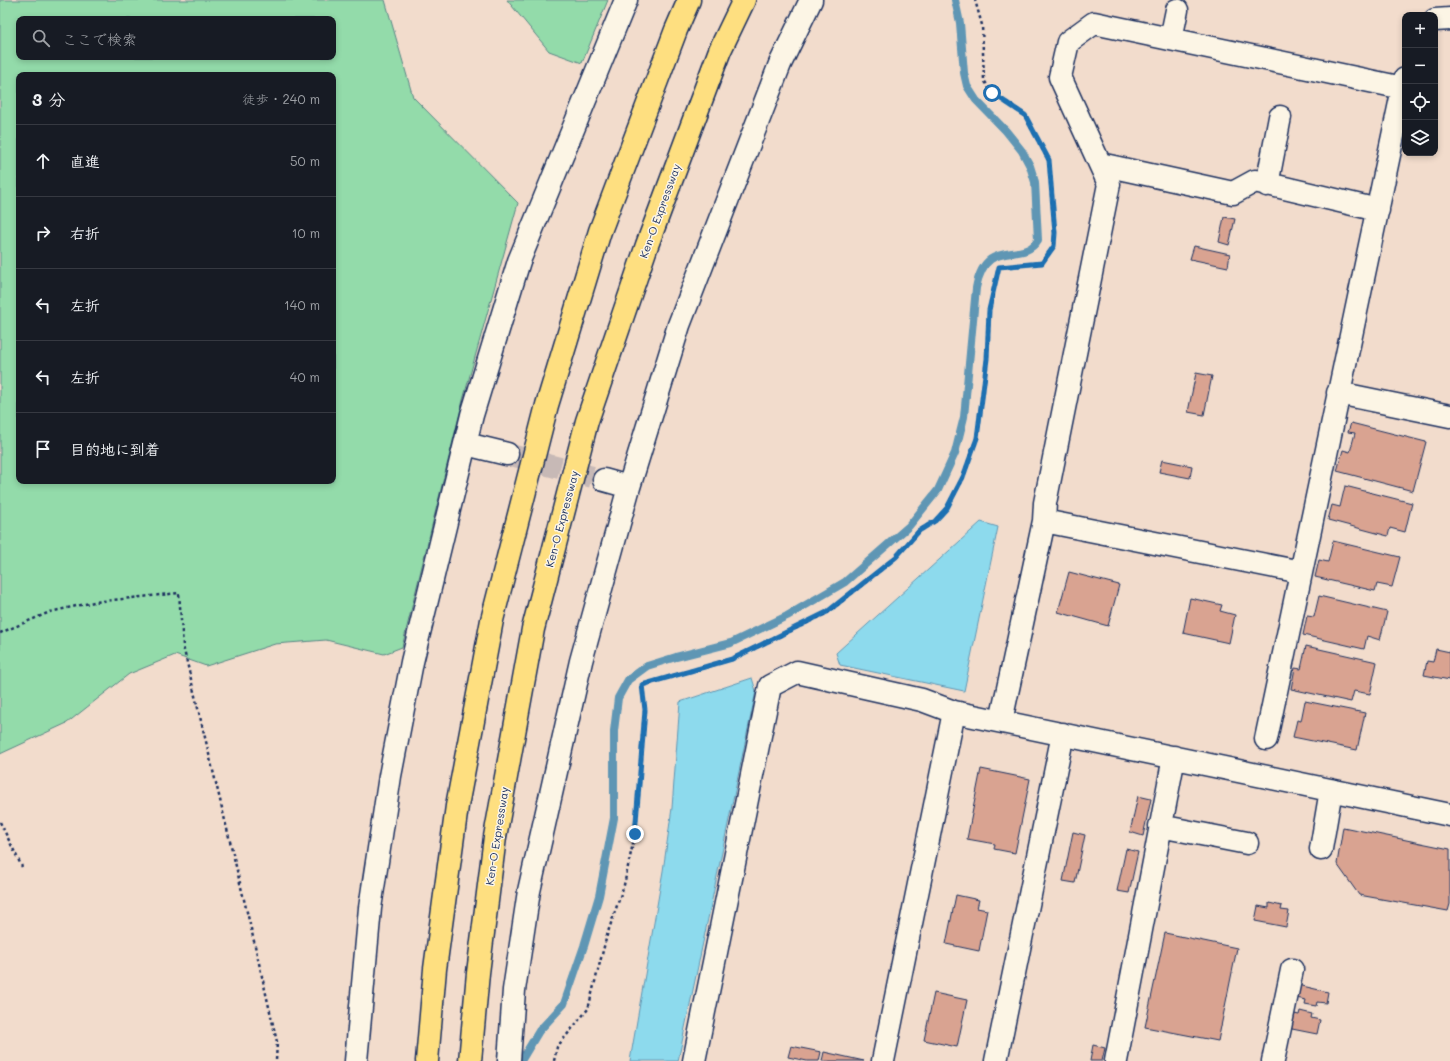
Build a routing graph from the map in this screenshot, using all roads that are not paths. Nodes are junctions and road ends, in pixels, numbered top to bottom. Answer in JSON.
{"nodes":[{"id":1,"x":626,"y":0,"type":"edge"},
{"id":2,"x":689,"y":0,"type":"edge"},
{"id":3,"x":744,"y":0,"type":"edge"},
{"id":4,"x":811,"y":0,"type":"edge"},
{"id":5,"x":1177,"y":10,"type":"dead end"},
{"id":6,"x":1450,"y":19,"type":"edge"},
{"id":7,"x":1438,"y":20,"type":"edge"},
{"id":8,"x":1171,"y":39,"type":"junction"},
{"id":9,"x":1402,"y":83,"type":"edge"},
{"id":10,"x":1404,"y":84,"type":"edge"},
{"id":11,"x":1280,"y":117,"type":"dead end"},
{"id":12,"x":1100,"y":164,"type":"junction"},
{"id":13,"x":1267,"y":185,"type":"junction"},
{"id":14,"x":1378,"y":210,"type":"junction"},
{"id":15,"x":1338,"y":392,"type":"junction"},
{"id":16,"x":1450,"y":416,"type":"edge"},
{"id":17,"x":466,"y":444,"type":"junction"},
{"id":18,"x":507,"y":454,"type":"tunnel mouth"},
{"id":19,"x":604,"y":480,"type":"tunnel mouth"},
{"id":20,"x":629,"y":487,"type":"junction"},
{"id":21,"x":1044,"y":521,"type":"junction"},
{"id":22,"x":1301,"y":572,"type":"junction"},
{"id":23,"x":954,"y":712,"type":"junction"},
{"id":24,"x":1001,"y":721,"type":"junction"},
{"id":25,"x":1063,"y":734,"type":"junction"},
{"id":26,"x":1266,"y":739,"type":"dead end"},
{"id":27,"x":1174,"y":757,"type":"junction"},
{"id":28,"x":1331,"y":790,"type":"junction"},
{"id":29,"x":1450,"y":815,"type":"edge"},
{"id":30,"x":1160,"y":826,"type":"junction"},
{"id":31,"x":1247,"y":843,"type":"dead end"},
{"id":32,"x":1321,"y":849,"type":"dead end"},
{"id":33,"x":1292,"y":970,"type":"dead end"},
{"id":34,"x":510,"y":1056,"type":"edge"},
{"id":35,"x":356,"y":1061,"type":"edge"},
{"id":36,"x":426,"y":1061,"type":"edge"},
{"id":37,"x":470,"y":1061,"type":"edge"},
{"id":38,"x":694,"y":1061,"type":"edge"},
{"id":39,"x":882,"y":1061,"type":"edge"},
{"id":40,"x":996,"y":1061,"type":"edge"},
{"id":41,"x":1116,"y":1061,"type":"edge"},
{"id":42,"x":1273,"y":1061,"type":"edge"}],
"edges":[{"from":1,"to":17,"type":"street"},
{"from":2,"to":36,"type":"highway"},
{"from":3,"to":37,"type":"highway","name":"Ken-O Expressway"},
{"from":4,"to":20,"type":"street"},
{"from":5,"to":8,"type":"street"},
{"from":6,"to":7,"type":"street"},
{"from":8,"to":9,"type":"street"},
{"from":8,"to":12,"type":"street"},
{"from":10,"to":14,"type":"street"},
{"from":11,"to":13,"type":"street"},
{"from":12,"to":13,"type":"street"},
{"from":12,"to":21,"type":"street"},
{"from":13,"to":14,"type":"street"},
{"from":14,"to":15,"type":"street"},
{"from":15,"to":16,"type":"street"},
{"from":15,"to":22,"type":"street"},
{"from":17,"to":18,"type":"street"},
{"from":17,"to":35,"type":"street"},
{"from":19,"to":20,"type":"street"},
{"from":20,"to":34,"type":"street"},
{"from":21,"to":22,"type":"street"},
{"from":21,"to":24,"type":"street"},
{"from":22,"to":26,"type":"street"},
{"from":23,"to":24,"type":"street"},
{"from":23,"to":38,"type":"street"},
{"from":23,"to":39,"type":"street"},
{"from":24,"to":25,"type":"street"},
{"from":25,"to":27,"type":"street"},
{"from":25,"to":40,"type":"street"},
{"from":27,"to":28,"type":"street"},
{"from":27,"to":30,"type":"street"},
{"from":28,"to":29,"type":"street"},
{"from":28,"to":32,"type":"street"},
{"from":30,"to":31,"type":"street"},
{"from":30,"to":41,"type":"street"},
{"from":33,"to":42,"type":"street"}]}
